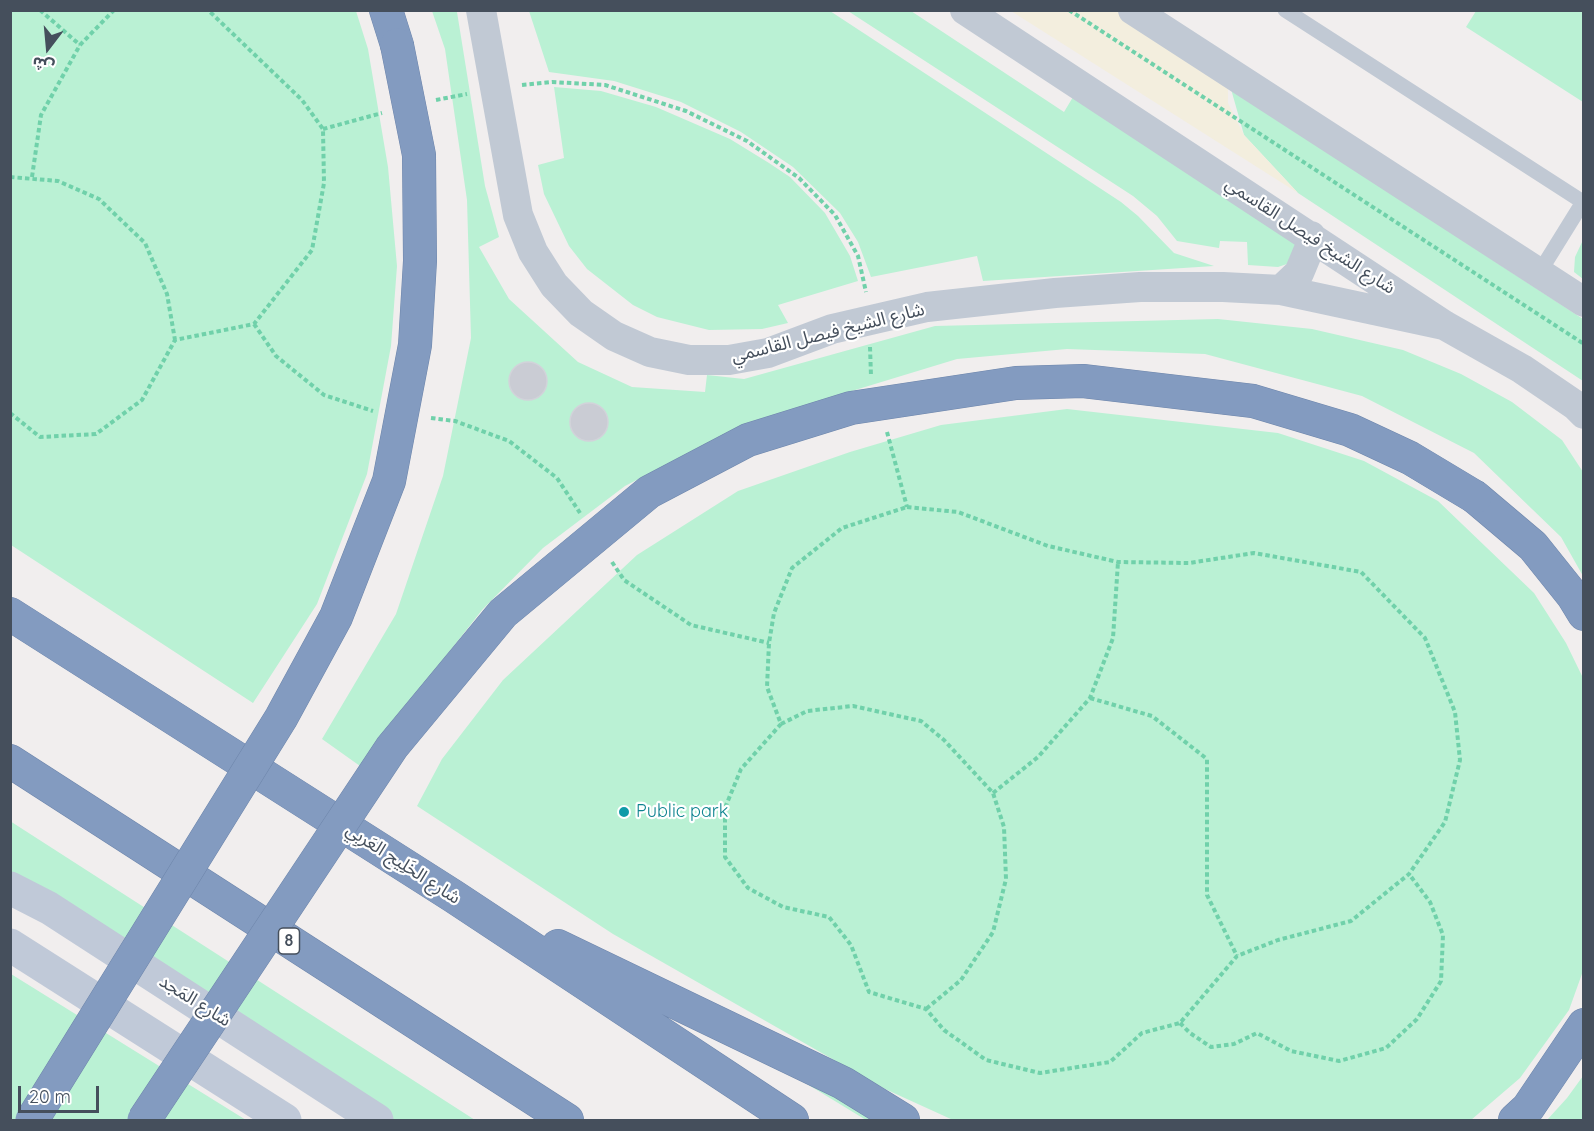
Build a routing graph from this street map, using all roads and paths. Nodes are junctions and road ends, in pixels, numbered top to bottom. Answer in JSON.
{"nodes":[{"id":1,"x":40,"y":10,"type":"edge"},
{"id":2,"x":114,"y":10,"type":"edge"},
{"id":3,"x":208,"y":10,"type":"edge"},
{"id":4,"x":386,"y":10,"type":"edge"},
{"id":5,"x":481,"y":10,"type":"edge"},
{"id":6,"x":965,"y":10,"type":"edge"},
{"id":7,"x":1070,"y":10,"type":"edge"},
{"id":8,"x":1133,"y":10,"type":"edge"},
{"id":9,"x":1285,"y":10,"type":"edge"},
{"id":10,"x":80,"y":45,"type":"junction"},
{"id":11,"x":497,"y":88,"type":"junction"},
{"id":12,"x":457,"y":96,"type":"dead end"},
{"id":13,"x":388,"y":111,"type":"dead end"},
{"id":14,"x":323,"y":129,"type":"junction"},
{"id":15,"x":10,"y":177,"type":"edge"},
{"id":16,"x":32,"y":177,"type":"junction"},
{"id":17,"x":1583,"y":202,"type":"edge"},
{"id":18,"x":1311,"y":236,"type":"junction"},
{"id":19,"x":1539,"y":273,"type":"junction"},
{"id":20,"x":865,"y":277,"type":"dead end"},
{"id":21,"x":1281,"y":290,"type":"junction"},
{"id":22,"x":1584,"y":302,"type":"edge"},
{"id":23,"x":254,"y":324,"type":"junction"},
{"id":24,"x":1444,"y":325,"type":"junction"},
{"id":25,"x":175,"y":340,"type":"junction"},
{"id":26,"x":1584,"y":344,"type":"edge"},
{"id":27,"x":10,"y":413,"type":"edge"},
{"id":28,"x":378,"y":413,"type":"dead end"},
{"id":29,"x":1584,"y":414,"type":"edge"},
{"id":30,"x":454,"y":421,"type":"dead end"},
{"id":31,"x":890,"y":445,"type":"dead end"},
{"id":32,"x":907,"y":507,"type":"junction"},
{"id":33,"x":583,"y":516,"type":"dead end"},
{"id":34,"x":1118,"y":562,"type":"junction"},
{"id":35,"x":624,"y":580,"type":"dead end"},
{"id":36,"x":10,"y":614,"type":"edge"},
{"id":37,"x":1584,"y":614,"type":"edge"},
{"id":38,"x":769,"y":643,"type":"junction"},
{"id":39,"x":1090,"y":698,"type":"junction"},
{"id":40,"x":781,"y":724,"type":"junction"},
{"id":41,"x":10,"y":761,"type":"edge"},
{"id":42,"x":993,"y":793,"type":"junction"},
{"id":43,"x":1409,"y":874,"type":"junction"},
{"id":44,"x":10,"y":888,"type":"edge"},
{"id":45,"x":453,"y":896,"type":"junction"},
{"id":46,"x":10,"y":945,"type":"edge"},
{"id":47,"x":1237,"y":956,"type":"junction"},
{"id":48,"x":926,"y":1009,"type":"junction"},
{"id":49,"x":1180,"y":1023,"type":"junction"},
{"id":50,"x":1584,"y":1025,"type":"edge"},
{"id":51,"x":32,"y":1120,"type":"edge"},
{"id":52,"x":144,"y":1120,"type":"edge"},
{"id":53,"x":285,"y":1120,"type":"edge"},
{"id":54,"x":377,"y":1120,"type":"edge"},
{"id":55,"x":567,"y":1120,"type":"edge"},
{"id":56,"x":792,"y":1120,"type":"edge"},
{"id":57,"x":903,"y":1120,"type":"edge"},
{"id":58,"x":1515,"y":1120,"type":"edge"}],
"edges":[{"from":1,"to":10,"type":"path"},
{"from":2,"to":10,"type":"path"},
{"from":3,"to":14,"type":"path"},
{"from":4,"to":51,"type":"highway","bridge":true},
{"from":5,"to":11,"type":"street","name":"شارع الشيخ فيصل القاسمي"},
{"from":6,"to":18,"type":"street","name":"شارع الشيخ فيصل القاسمي"},
{"from":7,"to":26,"type":"path"},
{"from":8,"to":19,"type":"street"},
{"from":9,"to":17,"type":"lane"},
{"from":10,"to":16,"type":"path"},
{"from":11,"to":12,"type":"path"},
{"from":11,"to":20,"type":"path"},
{"from":11,"to":21,"type":"street","name":"شارع الشيخ فيصل القاسمي"},
{"from":13,"to":14,"type":"path"},
{"from":14,"to":23,"type":"path"},
{"from":15,"to":16,"type":"path"},
{"from":16,"to":25,"type":"path"},
{"from":17,"to":19,"type":"lane"},
{"from":18,"to":21,"type":"street"},
{"from":18,"to":24,"type":"street","name":"شارع الشيخ فيصل القاسمي"},
{"from":19,"to":22,"type":"street"},
{"from":21,"to":24,"type":"street","name":"شارع الشيخ فيصل القاسمي"},
{"from":23,"to":25,"type":"path"},
{"from":23,"to":28,"type":"path"},
{"from":24,"to":29,"type":"street","name":"شارع الشيخ فيصل القاسمي"},
{"from":25,"to":27,"type":"path"},
{"from":30,"to":33,"type":"path"},
{"from":31,"to":32,"type":"path"},
{"from":32,"to":34,"type":"path"},
{"from":32,"to":38,"type":"path"},
{"from":34,"to":39,"type":"path"},
{"from":34,"to":43,"type":"path"},
{"from":35,"to":38,"type":"path"},
{"from":36,"to":45,"type":"highway","name":"شارع الخَلِيج العَربِي"},
{"from":37,"to":52,"type":"highway","bridge":true},
{"from":38,"to":40,"type":"path"},
{"from":39,"to":42,"type":"path"},
{"from":39,"to":47,"type":"path"},
{"from":40,"to":42,"type":"path"},
{"from":40,"to":48,"type":"path"},
{"from":41,"to":55,"type":"highway","number":"8"},
{"from":42,"to":48,"type":"path"},
{"from":43,"to":47,"type":"path"},
{"from":43,"to":49,"type":"path"},
{"from":44,"to":54,"type":"street","name":"شارع المَجد"},
{"from":45,"to":56,"type":"highway","name":"شارع الخَلِيج العَربِي"},
{"from":45,"to":57,"type":"highway"},
{"from":46,"to":53,"type":"street"},
{"from":47,"to":49,"type":"path"},
{"from":48,"to":49,"type":"path"},
{"from":50,"to":58,"type":"highway"}]}
